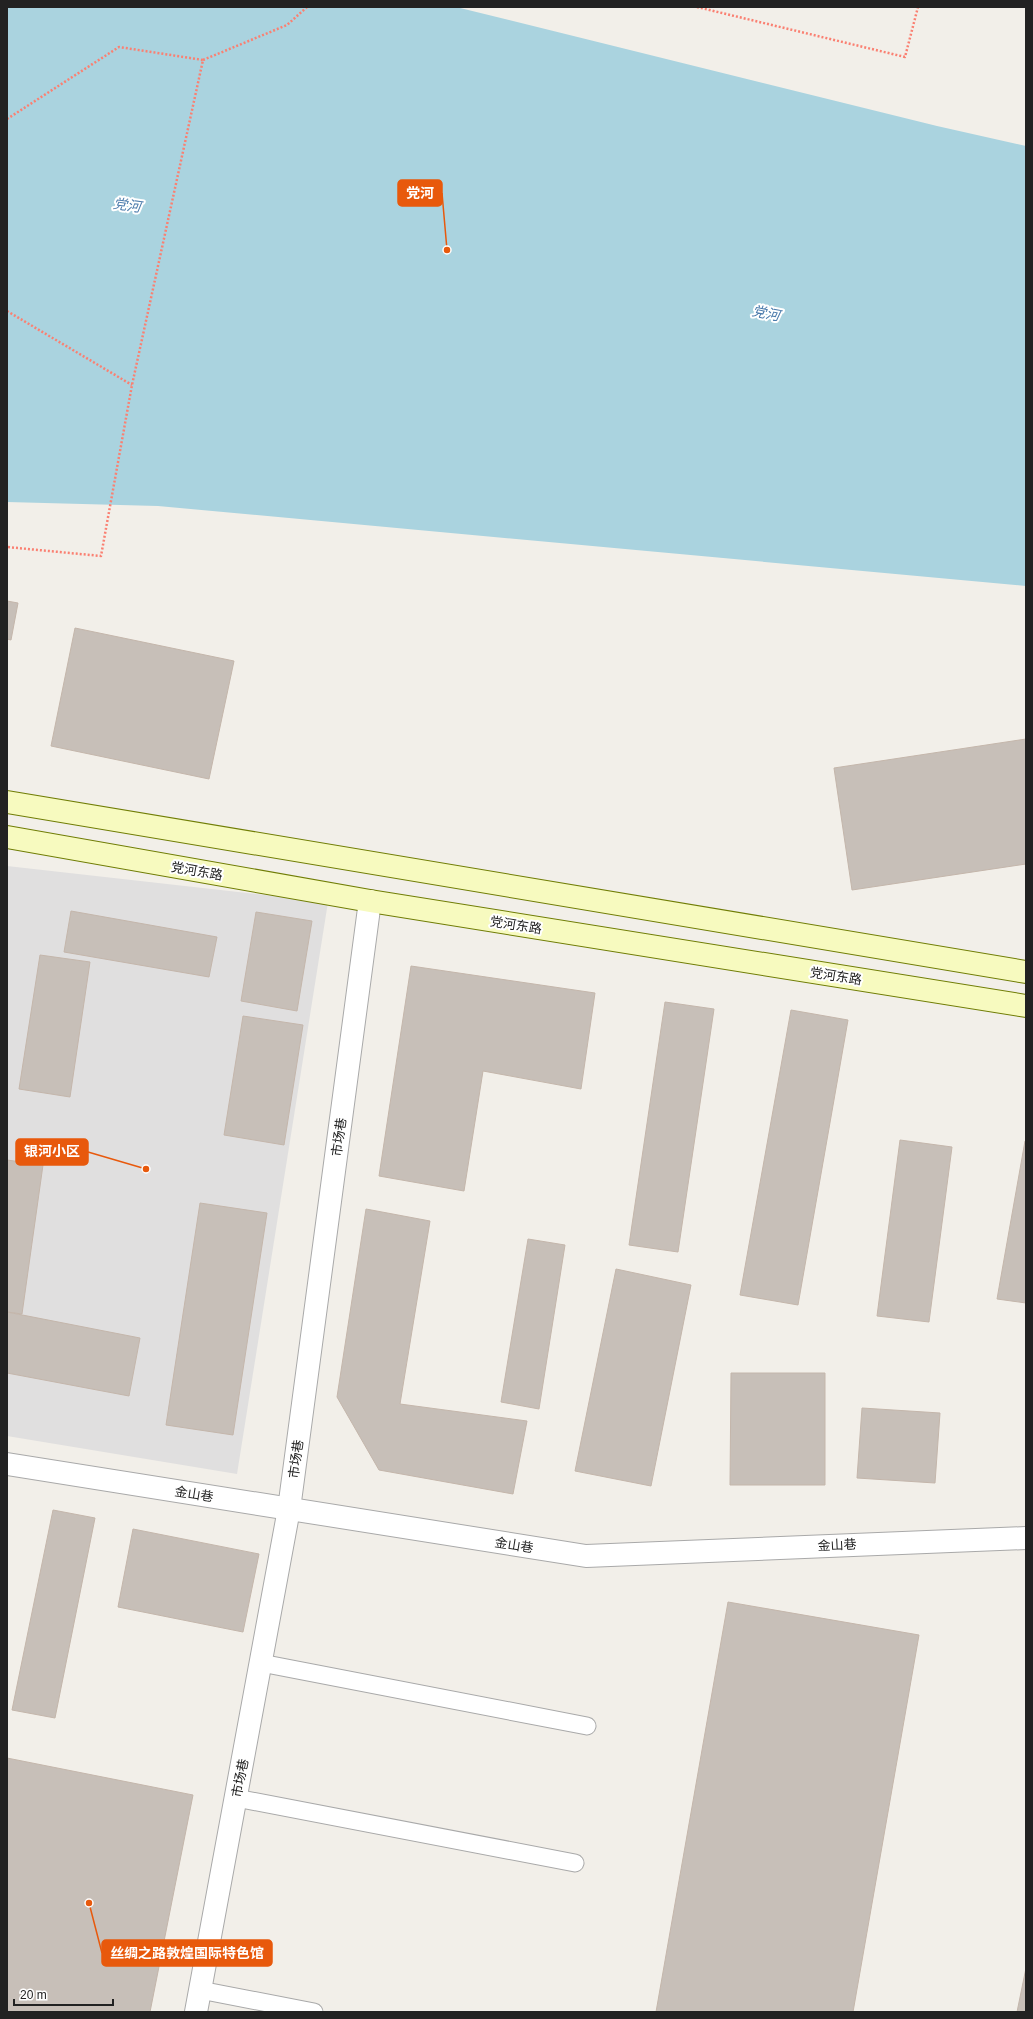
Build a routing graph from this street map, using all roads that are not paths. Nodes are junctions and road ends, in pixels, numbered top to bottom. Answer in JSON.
{"nodes":[{"id":1,"x":7,"y":802,"type":"edge"},
{"id":2,"x":7,"y":837,"type":"edge"},
{"id":3,"x":370,"y":901,"type":"junction"},
{"id":4,"x":1026,"y":972,"type":"edge"},
{"id":5,"x":1026,"y":1006,"type":"edge"},
{"id":6,"x":7,"y":1464,"type":"edge"},
{"id":7,"x":290,"y":1509,"type":"junction"},
{"id":8,"x":1026,"y":1538,"type":"edge"},
{"id":9,"x":261,"y":1663,"type":"junction"},
{"id":10,"x":587,"y":1726,"type":"dead end"},
{"id":11,"x":236,"y":1798,"type":"junction"},
{"id":12,"x":575,"y":1863,"type":"dead end"},
{"id":13,"x":200,"y":1990,"type":"junction"},
{"id":14,"x":196,"y":2012,"type":"edge"},
{"id":15,"x":314,"y":2012,"type":"edge"}],
"edges":[{"from":1,"to":4,"type":"main road"},
{"from":2,"to":3,"type":"main road","name":"党河东路"},
{"from":3,"to":5,"type":"main road","name":"党河东路"},
{"from":3,"to":7,"type":"street","name":"市场巷"},
{"from":6,"to":7,"type":"street","name":"金山巷"},
{"from":7,"to":8,"type":"street","name":"金山巷"},
{"from":7,"to":9,"type":"street","name":"市场巷"},
{"from":9,"to":10,"type":"lane"},
{"from":9,"to":11,"type":"street","name":"市场巷"},
{"from":11,"to":12,"type":"lane"},
{"from":11,"to":13,"type":"street","name":"市场巷"},
{"from":13,"to":14,"type":"street","name":"市场巷"},
{"from":13,"to":15,"type":"lane"}]}
